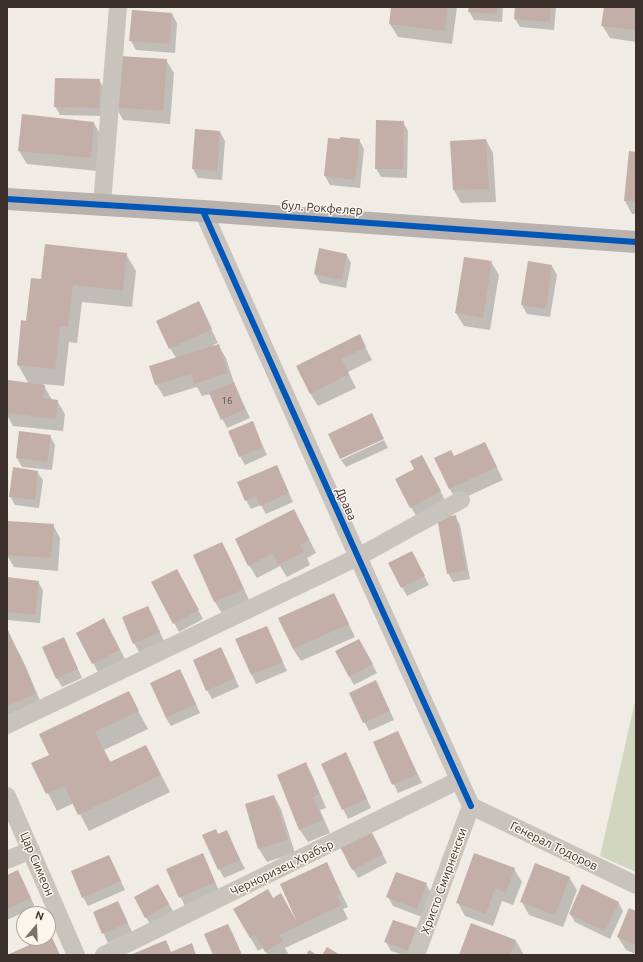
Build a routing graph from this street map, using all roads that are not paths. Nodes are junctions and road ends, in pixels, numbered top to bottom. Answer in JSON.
{"nodes":[{"id":1,"x":118,"y":7,"type":"edge"},
{"id":2,"x":7,"y":199,"type":"edge"},
{"id":3,"x":102,"y":204,"type":"junction"},
{"id":4,"x":204,"y":211,"type":"junction"},
{"id":5,"x":636,"y":242,"type":"edge"},
{"id":6,"x":461,"y":500,"type":"dead end"},
{"id":7,"x":358,"y":557,"type":"junction"},
{"id":8,"x":7,"y":725,"type":"edge"},
{"id":9,"x":459,"y":780,"type":"junction"},
{"id":10,"x":7,"y":796,"type":"edge"},
{"id":11,"x":471,"y":806,"type":"junction"},
{"id":12,"x":31,"y":850,"type":"junction"},
{"id":13,"x":7,"y":860,"type":"edge"},
{"id":14,"x":636,"y":885,"type":"edge"},
{"id":15,"x":76,"y":955,"type":"edge"},
{"id":16,"x":104,"y":955,"type":"edge"},
{"id":17,"x":416,"y":955,"type":"edge"}],
"edges":[{"from":1,"to":3,"type":"street"},
{"from":2,"to":3,"type":"main road","name":"бул. Рокфелер"},
{"from":3,"to":4,"type":"main road","name":"бул. Рокфелер"},
{"from":4,"to":5,"type":"main road","name":"бул. Рокфелер"},
{"from":4,"to":7,"type":"street","name":"Драва"},
{"from":6,"to":7,"type":"street"},
{"from":7,"to":8,"type":"street"},
{"from":7,"to":9,"type":"street","name":"Драва"},
{"from":9,"to":11,"type":"street","name":"Драва"},
{"from":9,"to":16,"type":"street","name":"Черноризец Храбър"},
{"from":10,"to":12,"type":"street","name":"Цар Симеон"},
{"from":11,"to":14,"type":"street","name":"Генерал Тодоров"},
{"from":11,"to":17,"type":"street","name":"Христо Смирненски"},
{"from":12,"to":13,"type":"street"},
{"from":12,"to":15,"type":"street","name":"Цар Симеон"}]}
